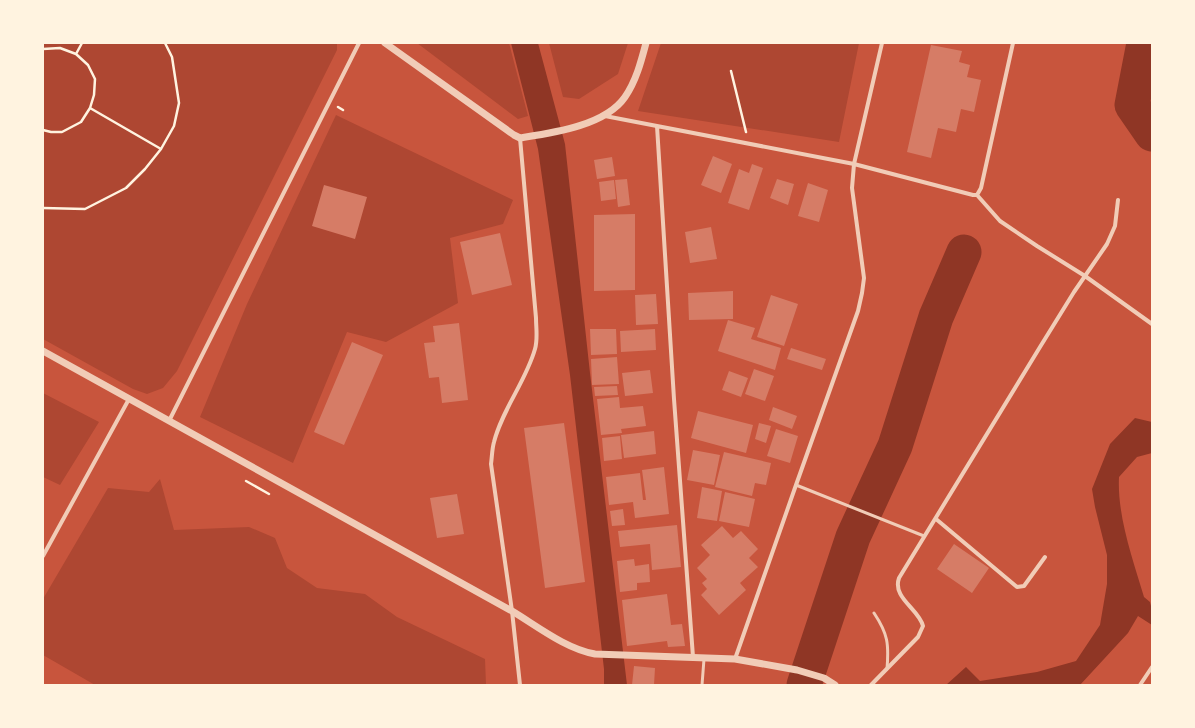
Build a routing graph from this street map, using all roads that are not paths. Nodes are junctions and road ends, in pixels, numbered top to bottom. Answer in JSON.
{"nodes":[{"id":1,"x":359,"y":43,"type":"edge"},
{"id":2,"x":385,"y":43,"type":"edge"},
{"id":3,"x":646,"y":43,"type":"edge"},
{"id":4,"x":882,"y":43,"type":"edge"},
{"id":5,"x":1013,"y":43,"type":"edge"},
{"id":6,"x":605,"y":116,"type":"junction"},
{"id":7,"x":657,"y":126,"type":"junction"},
{"id":8,"x":520,"y":138,"type":"junction"},
{"id":9,"x":854,"y":164,"type":"junction"},
{"id":10,"x":975,"y":195,"type":"junction"},
{"id":11,"x":1118,"y":200,"type":"dead end"},
{"id":12,"x":1085,"y":276,"type":"junction"},
{"id":13,"x":1152,"y":324,"type":"edge"},
{"id":14,"x":43,"y":351,"type":"edge"},
{"id":15,"x":129,"y":399,"type":"junction"},
{"id":16,"x":169,"y":421,"type":"junction"},
{"id":17,"x":796,"y":485,"type":"junction"},
{"id":18,"x":936,"y":519,"type":"junction"},
{"id":19,"x":924,"y":536,"type":"junction"},
{"id":20,"x":43,"y":556,"type":"edge"},
{"id":21,"x":1044,"y":557,"type":"dead end"},
{"id":22,"x":512,"y":611,"type":"junction"},
{"id":23,"x":874,"y":613,"type":"dead end"},
{"id":24,"x":693,"y":658,"type":"junction"},
{"id":25,"x":704,"y":659,"type":"junction"},
{"id":26,"x":735,"y":659,"type":"junction"},
{"id":27,"x":1152,"y":667,"type":"edge"},
{"id":28,"x":887,"y":668,"type":"junction"},
{"id":29,"x":520,"y":685,"type":"edge"},
{"id":30,"x":702,"y":685,"type":"edge"},
{"id":31,"x":835,"y":685,"type":"edge"},
{"id":32,"x":871,"y":685,"type":"edge"},
{"id":33,"x":1140,"y":685,"type":"edge"}],
"edges":[{"from":1,"to":16,"type":"street"},
{"from":2,"to":8,"type":"street"},
{"from":3,"to":6,"type":"street"},
{"from":4,"to":9,"type":"street"},
{"from":5,"to":10,"type":"street"},
{"from":6,"to":7,"type":"street"},
{"from":6,"to":8,"type":"street"},
{"from":7,"to":9,"type":"street"},
{"from":7,"to":24,"type":"street"},
{"from":8,"to":22,"type":"street"},
{"from":9,"to":10,"type":"street"},
{"from":9,"to":17,"type":"street"},
{"from":10,"to":12,"type":"street"},
{"from":11,"to":12,"type":"street"},
{"from":12,"to":13,"type":"street"},
{"from":12,"to":18,"type":"street"},
{"from":14,"to":15,"type":"street"},
{"from":15,"to":16,"type":"street"},
{"from":15,"to":20,"type":"street"},
{"from":16,"to":22,"type":"street"},
{"from":17,"to":19,"type":"lane"},
{"from":17,"to":26,"type":"street"},
{"from":18,"to":19,"type":"street"},
{"from":18,"to":21,"type":"street"},
{"from":19,"to":28,"type":"street"},
{"from":22,"to":24,"type":"street"},
{"from":22,"to":29,"type":"street"},
{"from":23,"to":28,"type":"lane"},
{"from":24,"to":25,"type":"street"},
{"from":25,"to":26,"type":"street"},
{"from":25,"to":30,"type":"lane"},
{"from":26,"to":31,"type":"street"},
{"from":27,"to":33,"type":"street"},
{"from":28,"to":32,"type":"street"}]}
